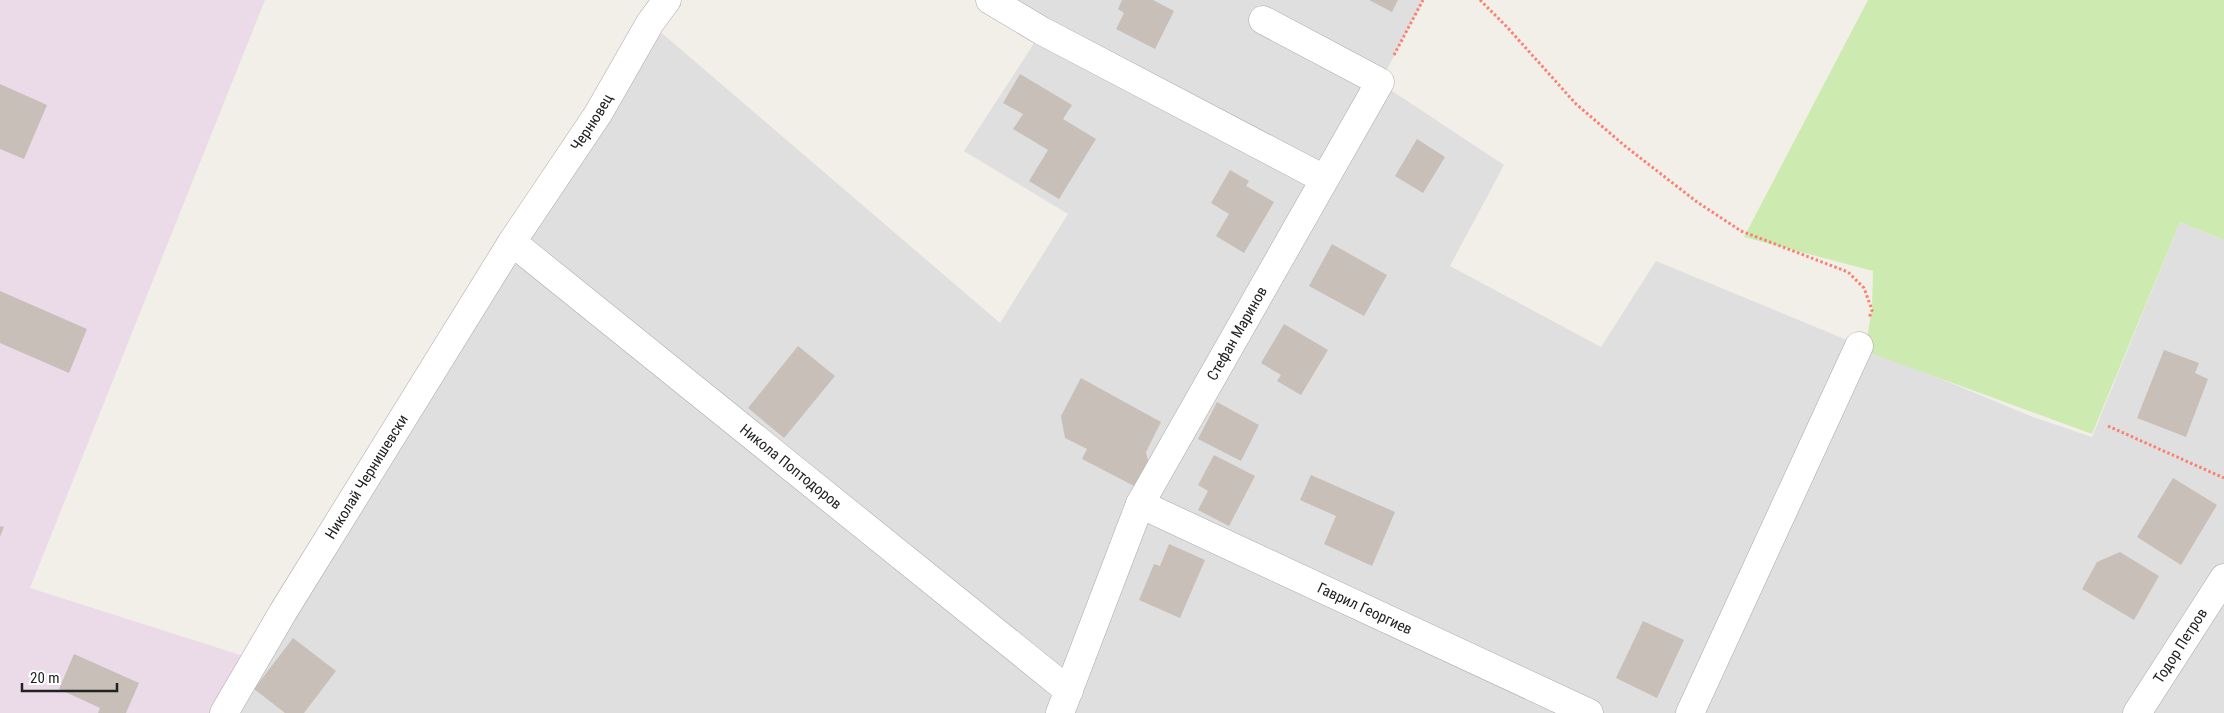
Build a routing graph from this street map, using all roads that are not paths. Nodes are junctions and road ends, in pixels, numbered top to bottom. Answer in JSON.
{"nodes":[{"id":1,"x":667,"y":0,"type":"edge"},
{"id":2,"x":990,"y":0,"type":"edge"},
{"id":3,"x":1263,"y":20,"type":"dead end"},
{"id":4,"x":1324,"y":179,"type":"junction"},
{"id":5,"x":512,"y":242,"type":"junction"},
{"id":6,"x":1859,"y":346,"type":"road end"},
{"id":7,"x":1140,"y":504,"type":"junction"},
{"id":8,"x":2224,"y":578,"type":"edge"},
{"id":9,"x":1064,"y":702,"type":"edge"},
{"id":10,"x":224,"y":713,"type":"edge"},
{"id":11,"x":1589,"y":713,"type":"edge"},
{"id":12,"x":1690,"y":713,"type":"edge"},
{"id":13,"x":2137,"y":713,"type":"edge"}],
"edges":[{"from":1,"to":5,"type":"street","name":"Чернювец"},
{"from":2,"to":4,"type":"street"},
{"from":3,"to":4,"type":"street","name":"Стефан Маринов"},
{"from":4,"to":7,"type":"street","name":"Стефан Маринов"},
{"from":5,"to":9,"type":"street","name":"Никола Поптодоров"},
{"from":5,"to":10,"type":"street","name":"Николай Чернишевски"},
{"from":6,"to":12,"type":"street"},
{"from":7,"to":9,"type":"street","name":"Стефан Маринов"},
{"from":7,"to":11,"type":"street","name":"Гаврил Георгиев"},
{"from":8,"to":13,"type":"street","name":"Тодор Петров"}]}
